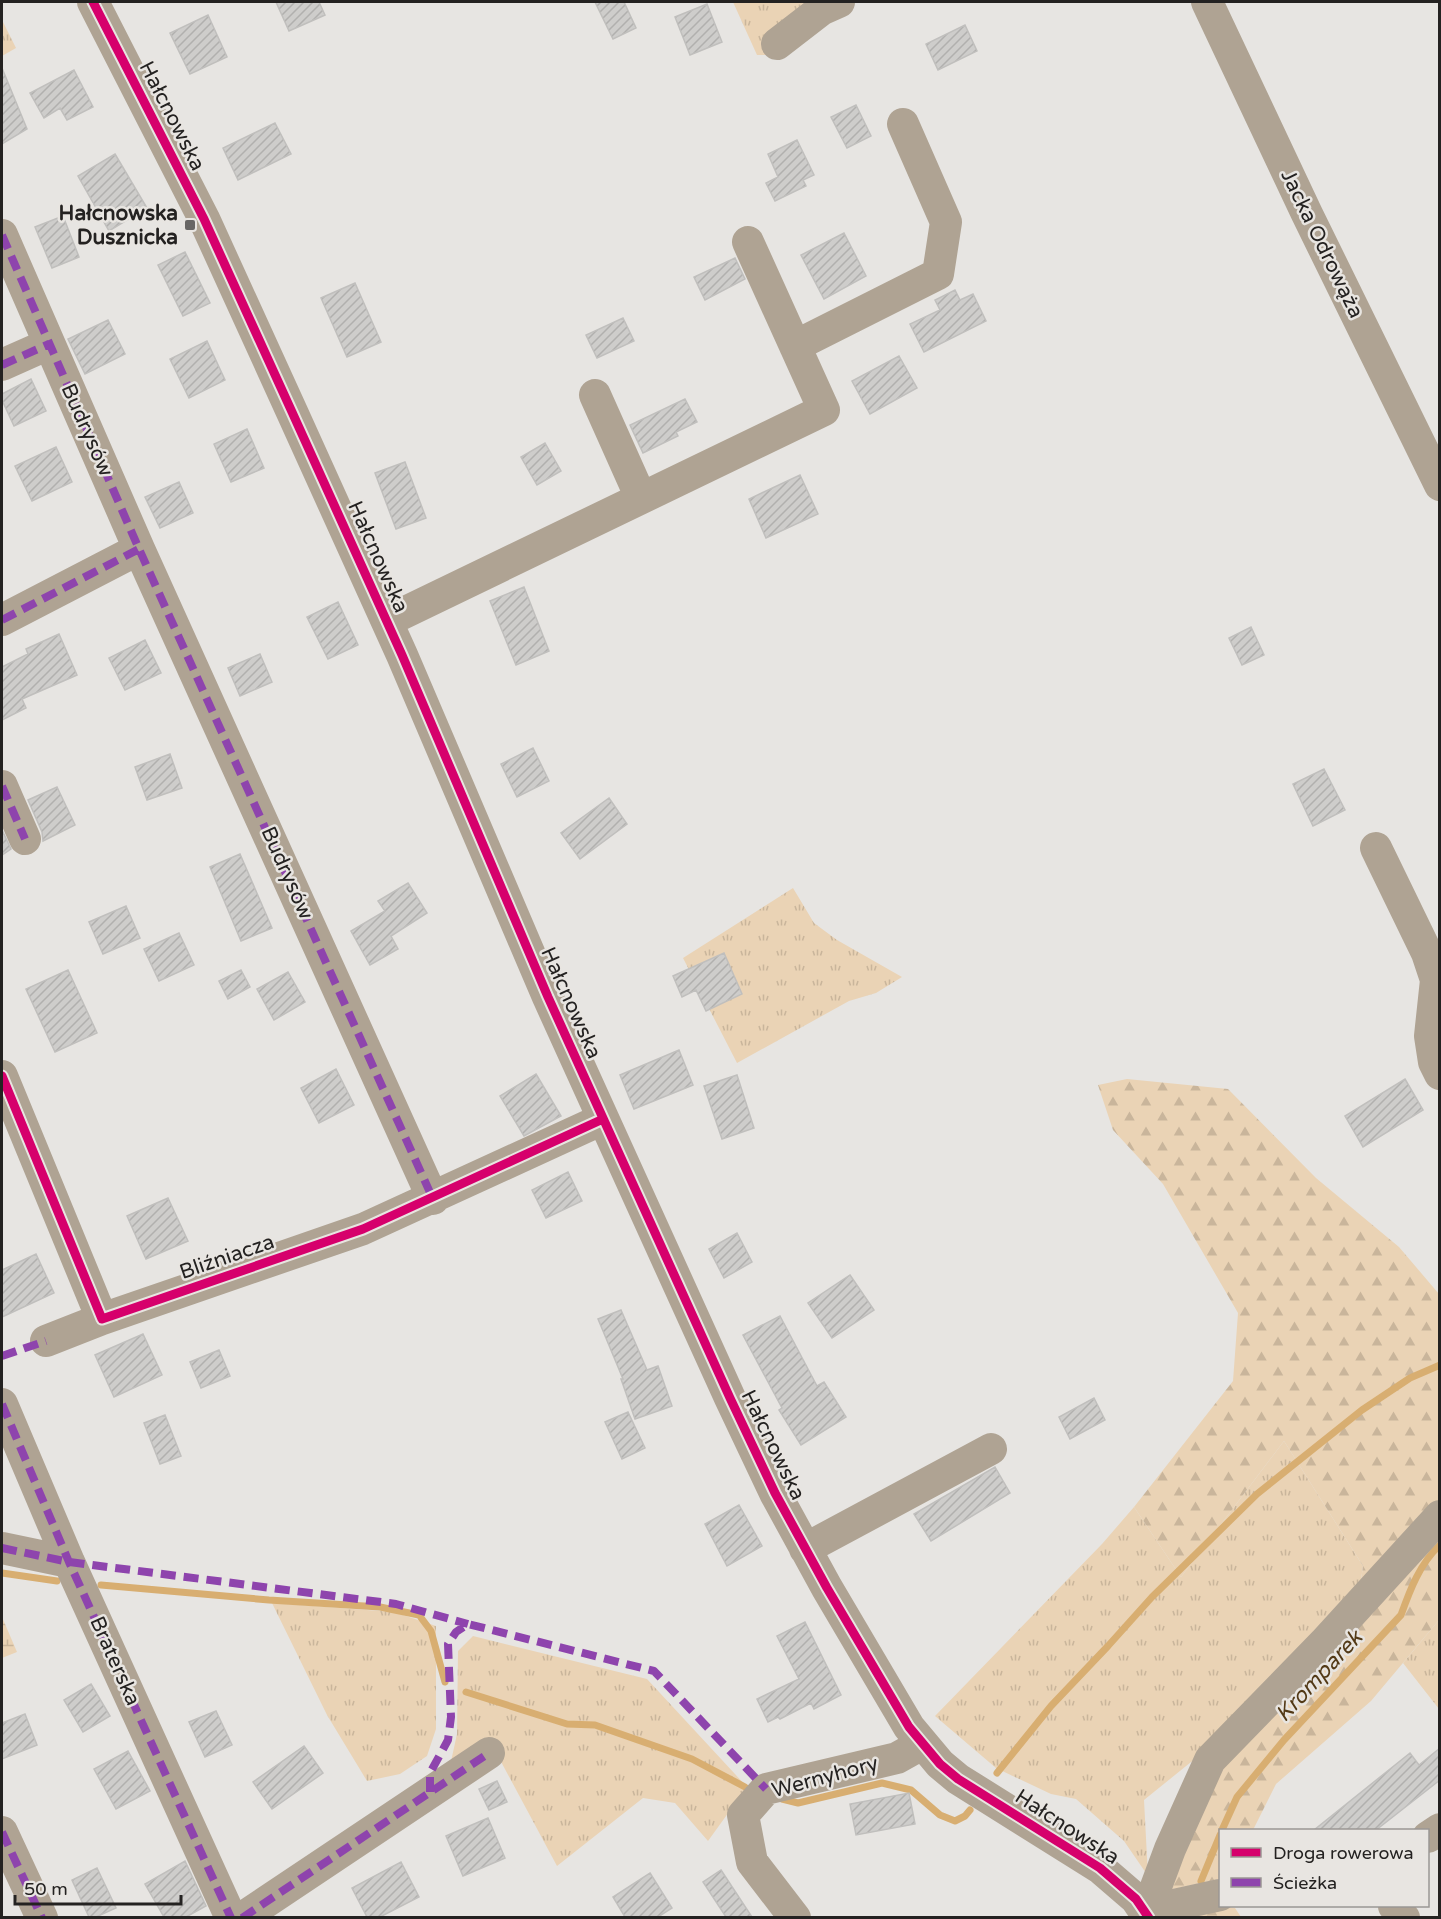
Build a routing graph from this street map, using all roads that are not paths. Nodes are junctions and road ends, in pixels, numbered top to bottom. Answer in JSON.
{"nodes":[{"id":1,"x":93,"y":2,"type":"edge"},
{"id":2,"x":839,"y":2,"type":"edge"},
{"id":3,"x":1207,"y":2,"type":"edge"},
{"id":4,"x":777,"y":44,"type":"dead end"},
{"id":5,"x":903,"y":124,"type":"dead end"},
{"id":6,"x":2,"y":235,"type":"edge"},
{"id":7,"x":748,"y":242,"type":"dead end"},
{"id":8,"x":49,"y":344,"type":"junction"},
{"id":9,"x":795,"y":346,"type":"junction"},
{"id":10,"x":2,"y":365,"type":"edge"},
{"id":11,"x":596,"y":395,"type":"dead end"},
{"id":12,"x":1440,"y":485,"type":"edge"},
{"id":13,"x":640,"y":498,"type":"junction"},
{"id":14,"x":139,"y":549,"type":"junction"},
{"id":15,"x":2,"y":620,"type":"edge"},
{"id":16,"x":387,"y":621,"type":"junction"},
{"id":17,"x":2,"y":786,"type":"edge"},
{"id":18,"x":25,"y":839,"type":"dead end"},
{"id":19,"x":1376,"y":848,"type":"dead end"},
{"id":20,"x":1440,"y":1074,"type":"edge"},
{"id":21,"x":2,"y":1076,"type":"edge"},
{"id":22,"x":603,"y":1119,"type":"junction"},
{"id":23,"x":433,"y":1199,"type":"junction"},
{"id":24,"x":102,"y":1319,"type":"junction"},
{"id":25,"x":46,"y":1341,"type":"dead end"},
{"id":26,"x":2,"y":1404,"type":"edge"},
{"id":27,"x":991,"y":1449,"type":"dead end"},
{"id":28,"x":1440,"y":1516,"type":"edge"},
{"id":29,"x":2,"y":1548,"type":"edge"},
{"id":30,"x":805,"y":1549,"type":"junction"},
{"id":31,"x":69,"y":1562,"type":"junction"},
{"id":32,"x":922,"y":1744,"type":"junction"},
{"id":33,"x":489,"y":1753,"type":"dead end"},
{"id":34,"x":2,"y":1832,"type":"edge"},
{"id":35,"x":1219,"y":1896,"type":"edge"},
{"id":36,"x":1148,"y":1914,"type":"edge"},
{"id":37,"x":42,"y":1917,"type":"edge"},
{"id":38,"x":231,"y":1917,"type":"edge"},
{"id":39,"x":242,"y":1917,"type":"edge"},
{"id":40,"x":795,"y":1917,"type":"edge"}],
"edges":[{"from":1,"to":16,"type":"street","name":"Hałcnowska"},
{"from":2,"to":4,"type":"street"},
{"from":3,"to":12,"type":"street","name":"Jacka Odrowąża"},
{"from":5,"to":9,"type":"street"},
{"from":6,"to":8,"type":"street","name":"Budrysów"},
{"from":7,"to":9,"type":"street"},
{"from":8,"to":10,"type":"street"},
{"from":8,"to":14,"type":"street","name":"Budrysów"},
{"from":9,"to":13,"type":"street"},
{"from":11,"to":13,"type":"street"},
{"from":13,"to":16,"type":"street"},
{"from":14,"to":15,"type":"street"},
{"from":14,"to":23,"type":"street","name":"Budrysów"},
{"from":16,"to":22,"type":"street","name":"Hałcnowska"},
{"from":17,"to":18,"type":"street"},
{"from":19,"to":20,"type":"street"},
{"from":21,"to":24,"type":"street"},
{"from":22,"to":23,"type":"street","name":"Bliźniacza"},
{"from":22,"to":30,"type":"street","name":"Hałcnowska"},
{"from":23,"to":24,"type":"street","name":"Bliźniacza"},
{"from":24,"to":25,"type":"street","name":"Bliźniacza"},
{"from":26,"to":31,"type":"street","name":"Braterska"},
{"from":27,"to":30,"type":"street"},
{"from":28,"to":36,"type":"street"},
{"from":29,"to":31,"type":"street"},
{"from":30,"to":32,"type":"street","name":"Hałcnowska"},
{"from":31,"to":38,"type":"street","name":"Braterska"},
{"from":32,"to":36,"type":"street","name":"Hałcnowska"},
{"from":32,"to":40,"type":"street","name":"Wernyhory"},
{"from":33,"to":39,"type":"street"},
{"from":34,"to":37,"type":"street"},
{"from":35,"to":36,"type":"street"}]}
